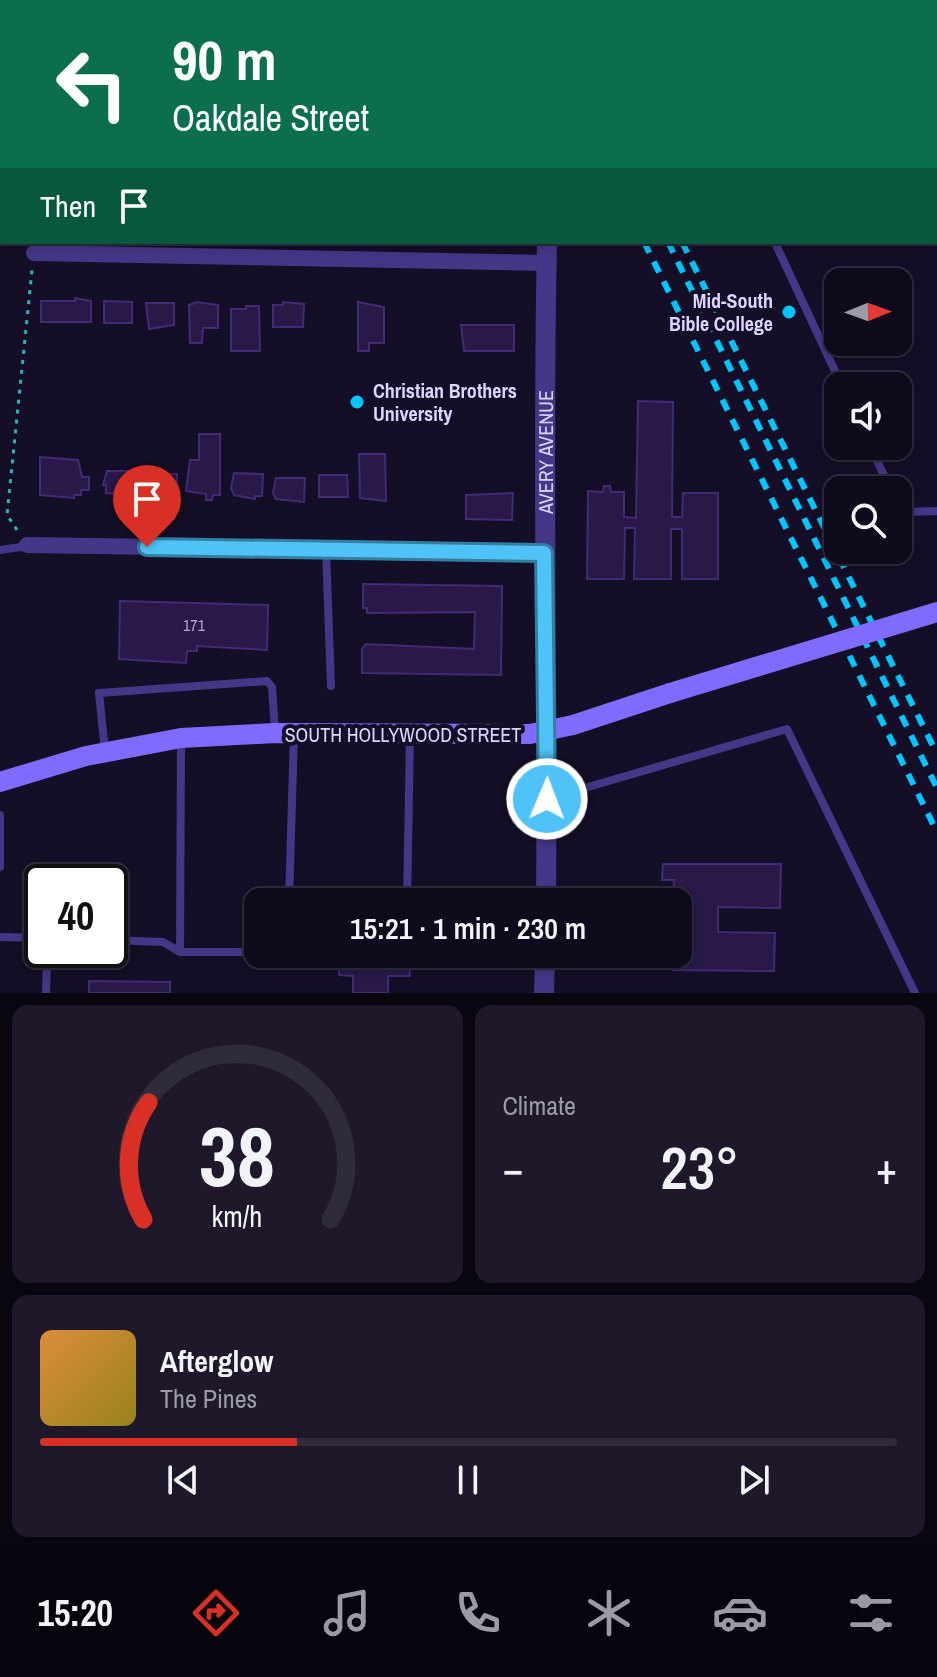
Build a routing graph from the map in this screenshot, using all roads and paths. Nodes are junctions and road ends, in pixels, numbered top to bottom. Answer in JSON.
{"nodes":[{"id":1,"x":778,"y":244,"type":"edge"},
{"id":2,"x":547,"y":252,"type":"edge"},
{"id":3,"x":34,"y":253,"type":"joint"},
{"id":4,"x":835,"y":372,"type":"edge"},
{"id":5,"x":937,"y":511,"type":"edge"},
{"id":6,"x":912,"y":512,"type":"edge"},
{"id":7,"x":27,"y":545,"type":"junction"},
{"id":8,"x":0,"y":550,"type":"edge"},
{"id":9,"x":326,"y":550,"type":"junction"},
{"id":10,"x":544,"y":553,"type":"junction"},
{"id":11,"x":937,"y":612,"type":"edge"},
{"id":12,"x":331,"y":686,"type":"dead end"},
{"id":13,"x":548,"y":731,"type":"junction"},
{"id":14,"x":285,"y":733,"type":"junction"},
{"id":15,"x":410,"y":735,"type":"junction"},
{"id":16,"x":181,"y":738,"type":"junction"},
{"id":17,"x":105,"y":752,"type":"junction"},
{"id":18,"x":0,"y":782,"type":"edge"},
{"id":19,"x":547,"y":799,"type":"junction"},
{"id":20,"x":0,"y":815,"type":"edge"},
{"id":21,"x":0,"y":867,"type":"edge"},
{"id":22,"x":289,"y":888,"type":"edge"},
{"id":23,"x":407,"y":888,"type":"edge"},
{"id":24,"x":546,"y":888,"type":"edge"},
{"id":25,"x":0,"y":937,"type":"edge"},
{"id":26,"x":24,"y":938,"type":"edge"},
{"id":27,"x":128,"y":941,"type":"edge"},
{"id":28,"x":180,"y":952,"type":"junction"},
{"id":29,"x":244,"y":952,"type":"edge"},
{"id":30,"x":47,"y":968,"type":"edge"},
{"id":31,"x":545,"y":968,"type":"edge"},
{"id":32,"x":46,"y":993,"type":"edge"},
{"id":33,"x":544,"y":993,"type":"edge"},
{"id":34,"x":915,"y":993,"type":"edge"}],
"edges":[{"from":1,"to":4,"type":"lane"},
{"from":2,"to":3,"type":"street"},
{"from":2,"to":10,"type":"street","name":"AVERY AVENUE"},
{"from":3,"to":7,"type":"path"},
{"from":5,"to":6,"type":"lane"},
{"from":7,"to":8,"type":"lane"},
{"from":7,"to":9,"type":"street"},
{"from":9,"to":10,"type":"street"},
{"from":9,"to":12,"type":"lane"},
{"from":10,"to":13,"type":"street","name":"AVERY AVENUE"},
{"from":11,"to":13,"type":"main road","name":"SOUTH HOLLYWOOD STREET","bridge":true},
{"from":13,"to":15,"type":"main road","name":"SOUTH HOLLYWOOD STREET"},
{"from":13,"to":19,"type":"street","name":"AVERY AVENUE"},
{"from":14,"to":15,"type":"main road","name":"SOUTH HOLLYWOOD STREET"},
{"from":14,"to":16,"type":"main road","name":"SOUTH HOLLYWOOD STREET"},
{"from":14,"to":17,"type":"lane"},
{"from":14,"to":22,"type":"lane"},
{"from":15,"to":23,"type":"lane"},
{"from":16,"to":17,"type":"main road","name":"SOUTH HOLLYWOOD STREET"},
{"from":16,"to":28,"type":"lane"},
{"from":17,"to":18,"type":"main road","name":"SOUTH HOLLYWOOD STREET"},
{"from":19,"to":24,"type":"street","name":"AVERY AVENUE"},
{"from":19,"to":34,"type":"lane"},
{"from":20,"to":21,"type":"lane"},
{"from":25,"to":26,"type":"lane"},
{"from":27,"to":28,"type":"lane"},
{"from":28,"to":29,"type":"lane"},
{"from":30,"to":32,"type":"lane"},
{"from":31,"to":33,"type":"street"}]}
